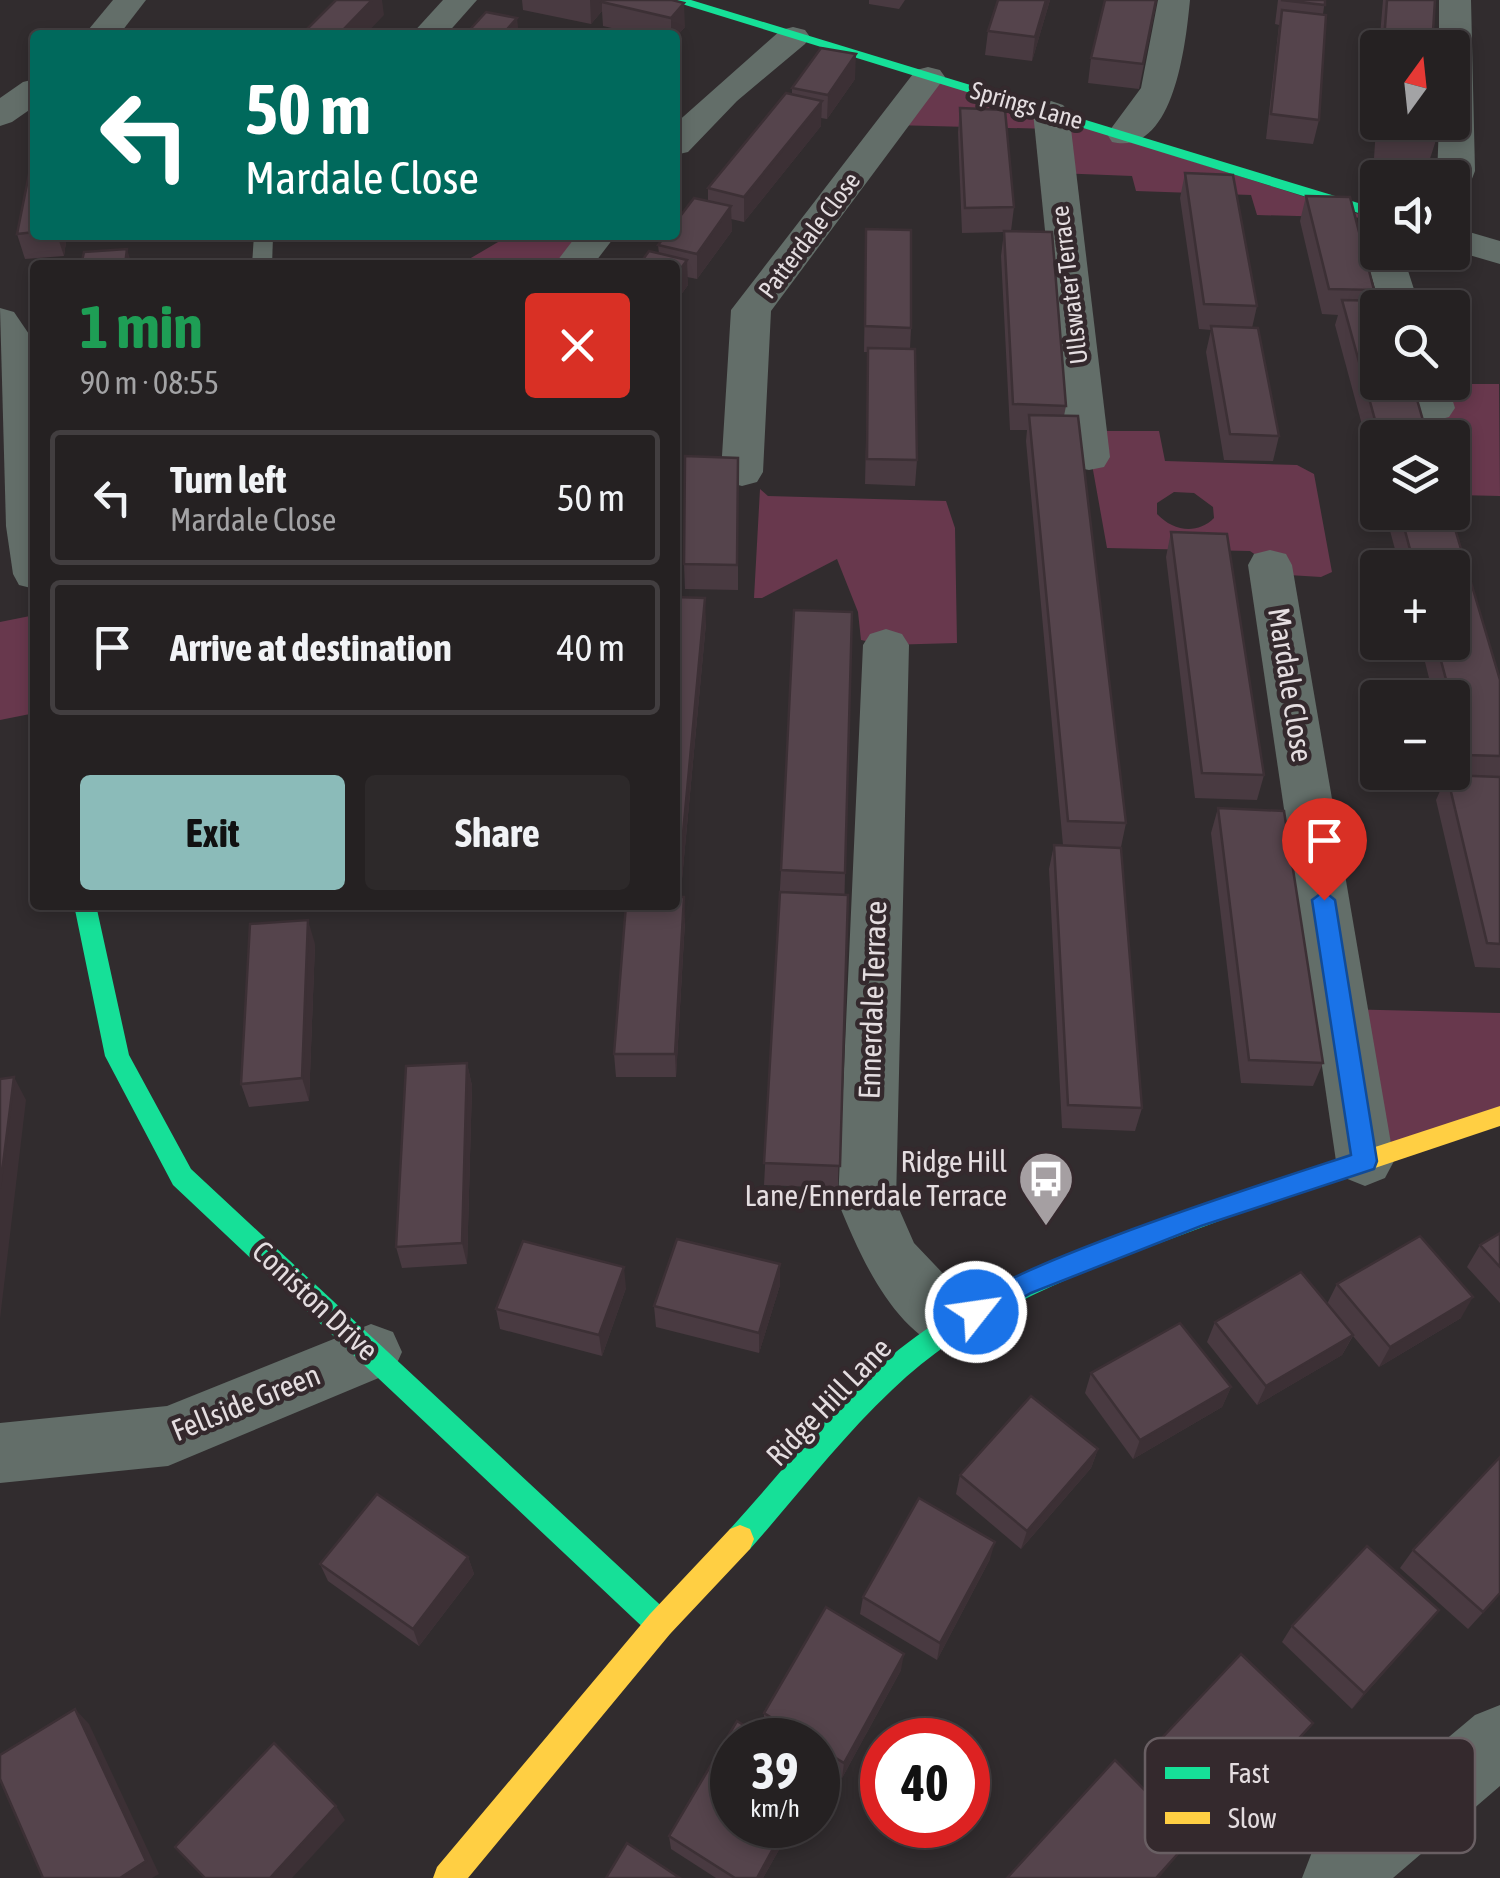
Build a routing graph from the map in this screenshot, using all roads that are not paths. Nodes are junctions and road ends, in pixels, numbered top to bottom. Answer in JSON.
{"nodes":[{"id":1,"x":130,"y":0,"type":"edge"},
{"id":2,"x":461,"y":0,"type":"edge"},
{"id":3,"x":676,"y":0,"type":"edge"},
{"id":4,"x":1174,"y":0,"type":"edge"},
{"id":5,"x":1455,"y":0,"type":"edge"},
{"id":6,"x":105,"y":30,"type":"edge"},
{"id":7,"x":433,"y":30,"type":"edge"},
{"id":8,"x":794,"y":37,"type":"junction"},
{"id":9,"x":928,"y":77,"type":"junction"},
{"id":10,"x":30,"y":93,"type":"edge"},
{"id":11,"x":1050,"y":112,"type":"junction"},
{"id":12,"x":0,"y":115,"type":"edge"},
{"id":13,"x":1125,"y":134,"type":"junction"},
{"id":14,"x":680,"y":139,"type":"edge"},
{"id":15,"x":1457,"y":160,"type":"edge"},
{"id":16,"x":1360,"y":215,"type":"edge"},
{"id":17,"x":594,"y":240,"type":"edge"},
{"id":18,"x":1470,"y":244,"type":"edge"},
{"id":19,"x":1500,"y":253,"type":"edge"},
{"id":20,"x":577,"y":260,"type":"edge"},
{"id":21,"x":0,"y":320,"type":"edge"},
{"id":22,"x":1089,"y":457,"type":"dead end"},
{"id":23,"x":742,"y":472,"type":"edge"},
{"id":24,"x":30,"y":540,"type":"edge"},
{"id":25,"x":1270,"y":566,"type":"dead end"},
{"id":26,"x":886,"y":644,"type":"dead end"},
{"id":27,"x":85,"y":910,"type":"edge"},
{"id":28,"x":1500,"y":1116,"type":"edge"},
{"id":29,"x":1365,"y":1161,"type":"junction"},
{"id":30,"x":953,"y":1326,"type":"junction"},
{"id":31,"x":370,"y":1352,"type":"junction"},
{"id":32,"x":0,"y":1453,"type":"edge"},
{"id":33,"x":660,"y":1624,"type":"junction"},
{"id":34,"x":1500,"y":1740,"type":"edge"},
{"id":35,"x":1475,"y":1764,"type":"edge"},
{"id":36,"x":448,"y":1878,"type":"edge"}],
"edges":[{"from":1,"to":6,"type":"street"},
{"from":2,"to":7,"type":"street"},
{"from":3,"to":8,"type":"street","name":"Springs Lane"},
{"from":4,"to":13,"type":"street"},
{"from":5,"to":15,"type":"street"},
{"from":8,"to":9,"type":"street","name":"Springs Lane"},
{"from":8,"to":14,"type":"street"},
{"from":9,"to":11,"type":"street","name":"Springs Lane"},
{"from":9,"to":23,"type":"street","name":"Patterdale Close"},
{"from":10,"to":12,"type":"street"},
{"from":11,"to":13,"type":"street","name":"Springs Lane"},
{"from":11,"to":22,"type":"street","name":"Ullswater Terrace"},
{"from":13,"to":16,"type":"street","name":"Springs Lane"},
{"from":17,"to":20,"type":"street"},
{"from":18,"to":19,"type":"street"},
{"from":21,"to":24,"type":"street"},
{"from":25,"to":29,"type":"street","name":"Mardale Close"},
{"from":26,"to":30,"type":"street","name":"Ennerdale Terrace"},
{"from":27,"to":31,"type":"street","name":"Coniston Drive"},
{"from":28,"to":29,"type":"street","name":"Ridge Hill Lane"},
{"from":29,"to":30,"type":"street","name":"Ridge Hill Lane"},
{"from":30,"to":33,"type":"street","name":"Ridge Hill Lane"},
{"from":31,"to":32,"type":"street","name":"Fellside Green"},
{"from":31,"to":33,"type":"street","name":"Coniston Drive"},
{"from":33,"to":36,"type":"street","name":"Ridge Hill Lane"},
{"from":34,"to":35,"type":"street"}]}
